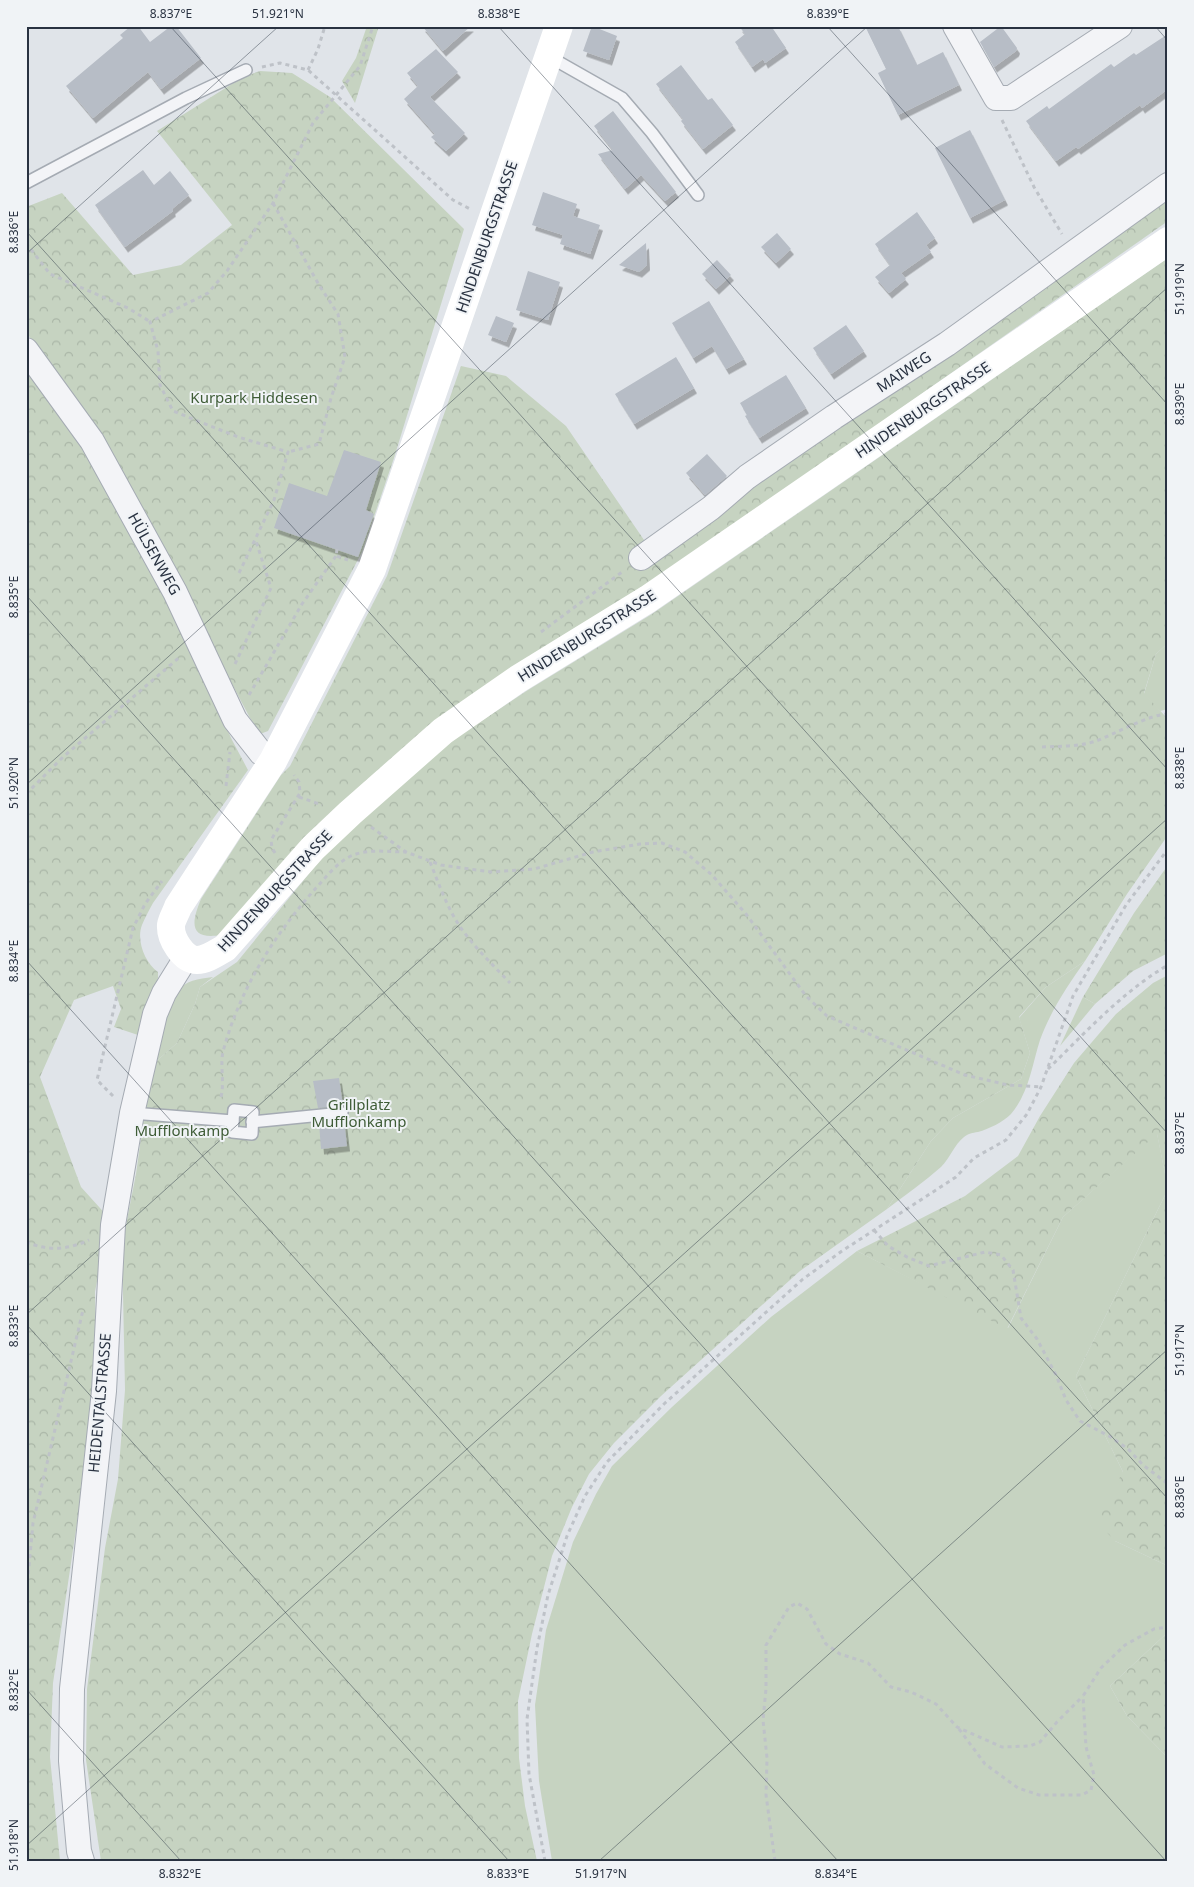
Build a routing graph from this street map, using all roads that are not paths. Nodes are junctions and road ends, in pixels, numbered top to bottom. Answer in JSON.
{"nodes":[{"id":1,"x":559,"y":26,"type":"edge"},
{"id":2,"x":954,"y":26,"type":"edge"},
{"id":3,"x":1120,"y":26,"type":"edge"},
{"id":4,"x":548,"y":56,"type":"junction"},
{"id":5,"x":246,"y":70,"type":"road end"},
{"id":6,"x":26,"y":183,"type":"edge"},
{"id":7,"x":1168,"y":185,"type":"edge"},
{"id":8,"x":698,"y":195,"type":"dead end"},
{"id":9,"x":1168,"y":241,"type":"edge"},
{"id":10,"x":26,"y":350,"type":"edge"},
{"id":11,"x":641,"y":558,"type":"dead end"},
{"id":12,"x":273,"y":760,"type":"junction"},
{"id":13,"x":187,"y":956,"type":"junction"},
{"id":14,"x":132,"y":1113,"type":"junction"},
{"id":15,"x":342,"y":1113,"type":"dead end"},
{"id":16,"x":82,"y":1861,"type":"edge"}],
"edges":[{"from":1,"to":4,"type":"main road","name":"HINDENBURGSTRASSE"},
{"from":2,"to":3,"type":"street"},
{"from":4,"to":8,"type":"lane"},
{"from":4,"to":12,"type":"main road","name":"HINDENBURGSTRASSE"},
{"from":5,"to":6,"type":"lane"},
{"from":7,"to":11,"type":"street","name":"MAIWEG"},
{"from":9,"to":13,"type":"main road","name":"HINDENBURGSTRASSE"},
{"from":10,"to":12,"type":"street","name":"HÜLSENWEG"},
{"from":12,"to":13,"type":"main road","name":"HINDENBURGSTRASSE"},
{"from":13,"to":14,"type":"street","name":"HEIDENTALSTRASSE"},
{"from":14,"to":15,"type":"lane"},
{"from":14,"to":16,"type":"street","name":"HEIDENTALSTRASSE"}]}
